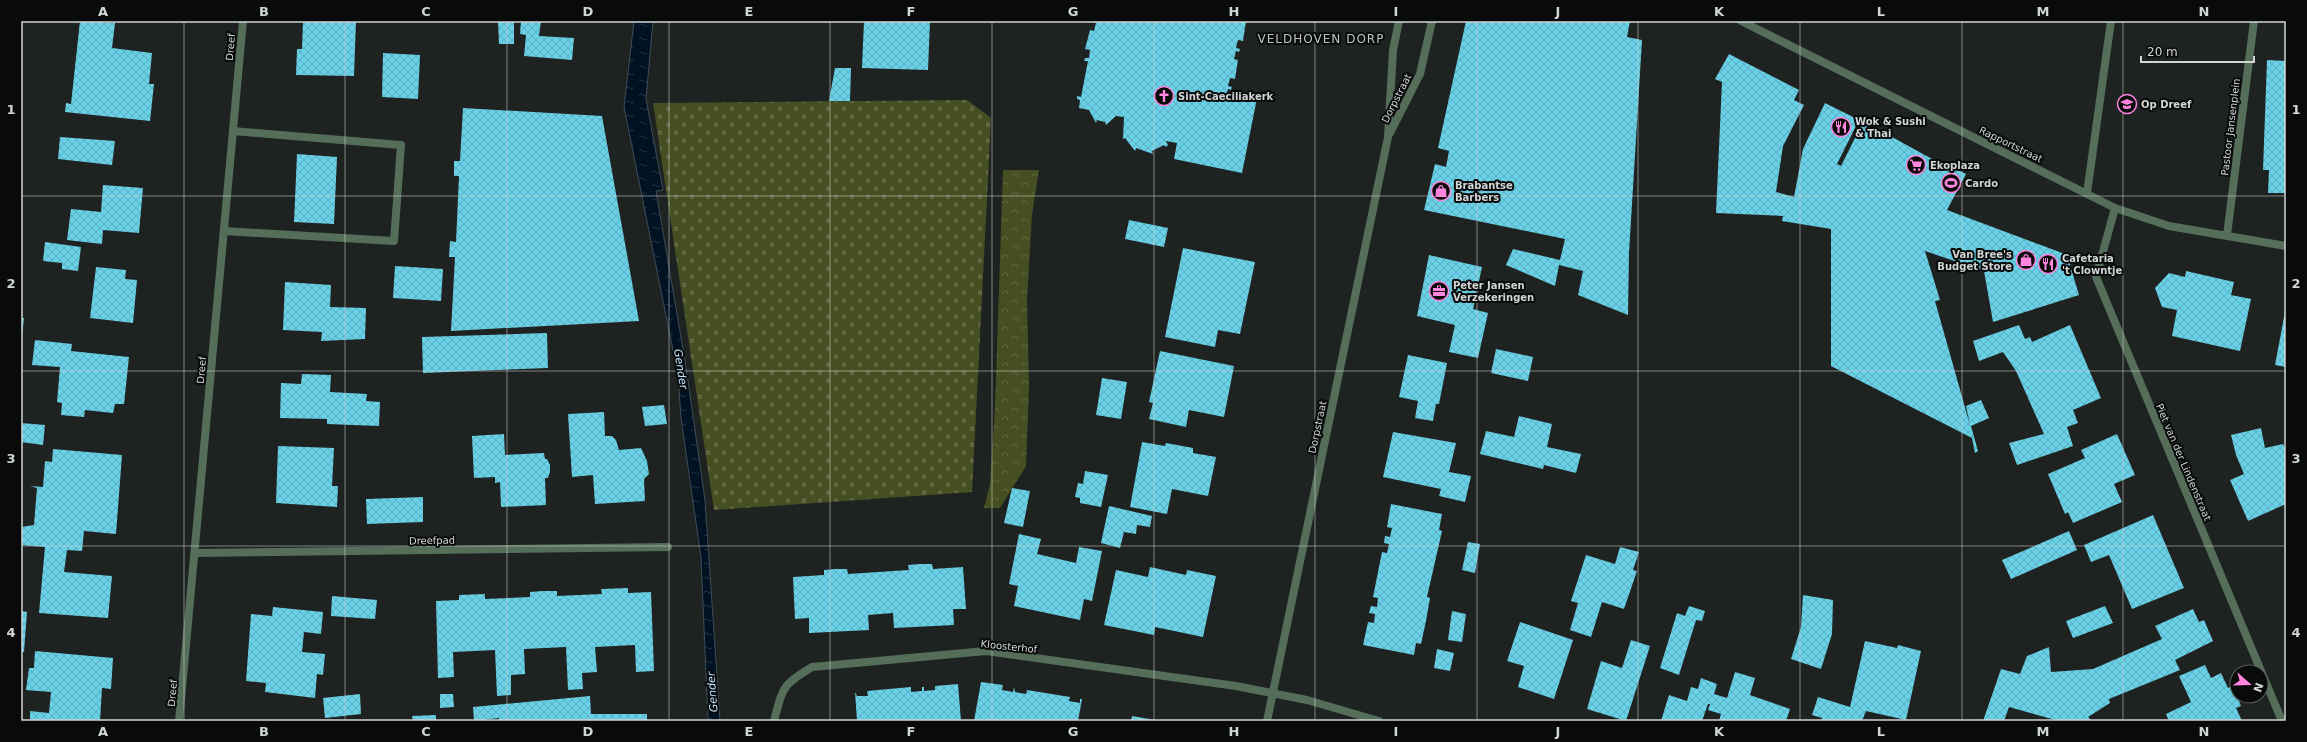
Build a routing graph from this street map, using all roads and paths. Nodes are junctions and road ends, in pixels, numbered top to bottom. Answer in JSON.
{"nodes":[{"id":1,"x":243,"y":21,"type":"edge"},
{"id":2,"x":1399,"y":21,"type":"edge"},
{"id":3,"x":1432,"y":21,"type":"edge"},
{"id":4,"x":1741,"y":21,"type":"edge"},
{"id":5,"x":2111,"y":21,"type":"edge"},
{"id":6,"x":2254,"y":21,"type":"edge"},
{"id":7,"x":233,"y":131,"type":"junction"},
{"id":8,"x":1388,"y":137,"type":"junction"},
{"id":9,"x":2087,"y":193,"type":"junction"},
{"id":10,"x":2116,"y":208,"type":"junction"},
{"id":11,"x":224,"y":230,"type":"junction"},
{"id":12,"x":2227,"y":235,"type":"junction"},
{"id":13,"x":2286,"y":246,"type":"edge"},
{"id":14,"x":668,"y":547,"type":"dead end"},
{"id":15,"x":195,"y":552,"type":"junction"},
{"id":16,"x":1272,"y":693,"type":"junction"},
{"id":17,"x":179,"y":721,"type":"edge"},
{"id":18,"x":774,"y":721,"type":"edge"},
{"id":19,"x":1267,"y":721,"type":"edge"},
{"id":20,"x":1379,"y":721,"type":"edge"},
{"id":21,"x":2282,"y":721,"type":"edge"}],
"edges":[{"from":1,"to":7,"type":"street","name":"Dreef"},
{"from":2,"to":8,"type":"street","name":"Dorpstraat"},
{"from":3,"to":8,"type":"street","name":"Dorpstraat"},
{"from":4,"to":9,"type":"street","name":"Rapportstraat"},
{"from":5,"to":9,"type":"street"},
{"from":6,"to":12,"type":"street","name":"Pastoor Jansenplein"},
{"from":7,"to":11,"type":"street","name":"Dreef"},
{"from":7,"to":11,"type":"street"},
{"from":8,"to":16,"type":"street","name":"Dorpstraat"},
{"from":9,"to":10,"type":"street","name":"Rapportstraat"},
{"from":10,"to":12,"type":"street","name":"Rapportstraat"},
{"from":10,"to":21,"type":"street","name":"Piet van der Lindenstraat"},
{"from":11,"to":15,"type":"street","name":"Dreef"},
{"from":12,"to":13,"type":"street","name":"Rapportstraat"},
{"from":14,"to":15,"type":"street","name":"Dreefpad"},
{"from":15,"to":17,"type":"street","name":"Dreef"},
{"from":16,"to":18,"type":"street","name":"Kloosterhof"},
{"from":16,"to":19,"type":"street","name":"Dorpstraat"},
{"from":16,"to":20,"type":"street","name":"Kloosterhof"}]}
